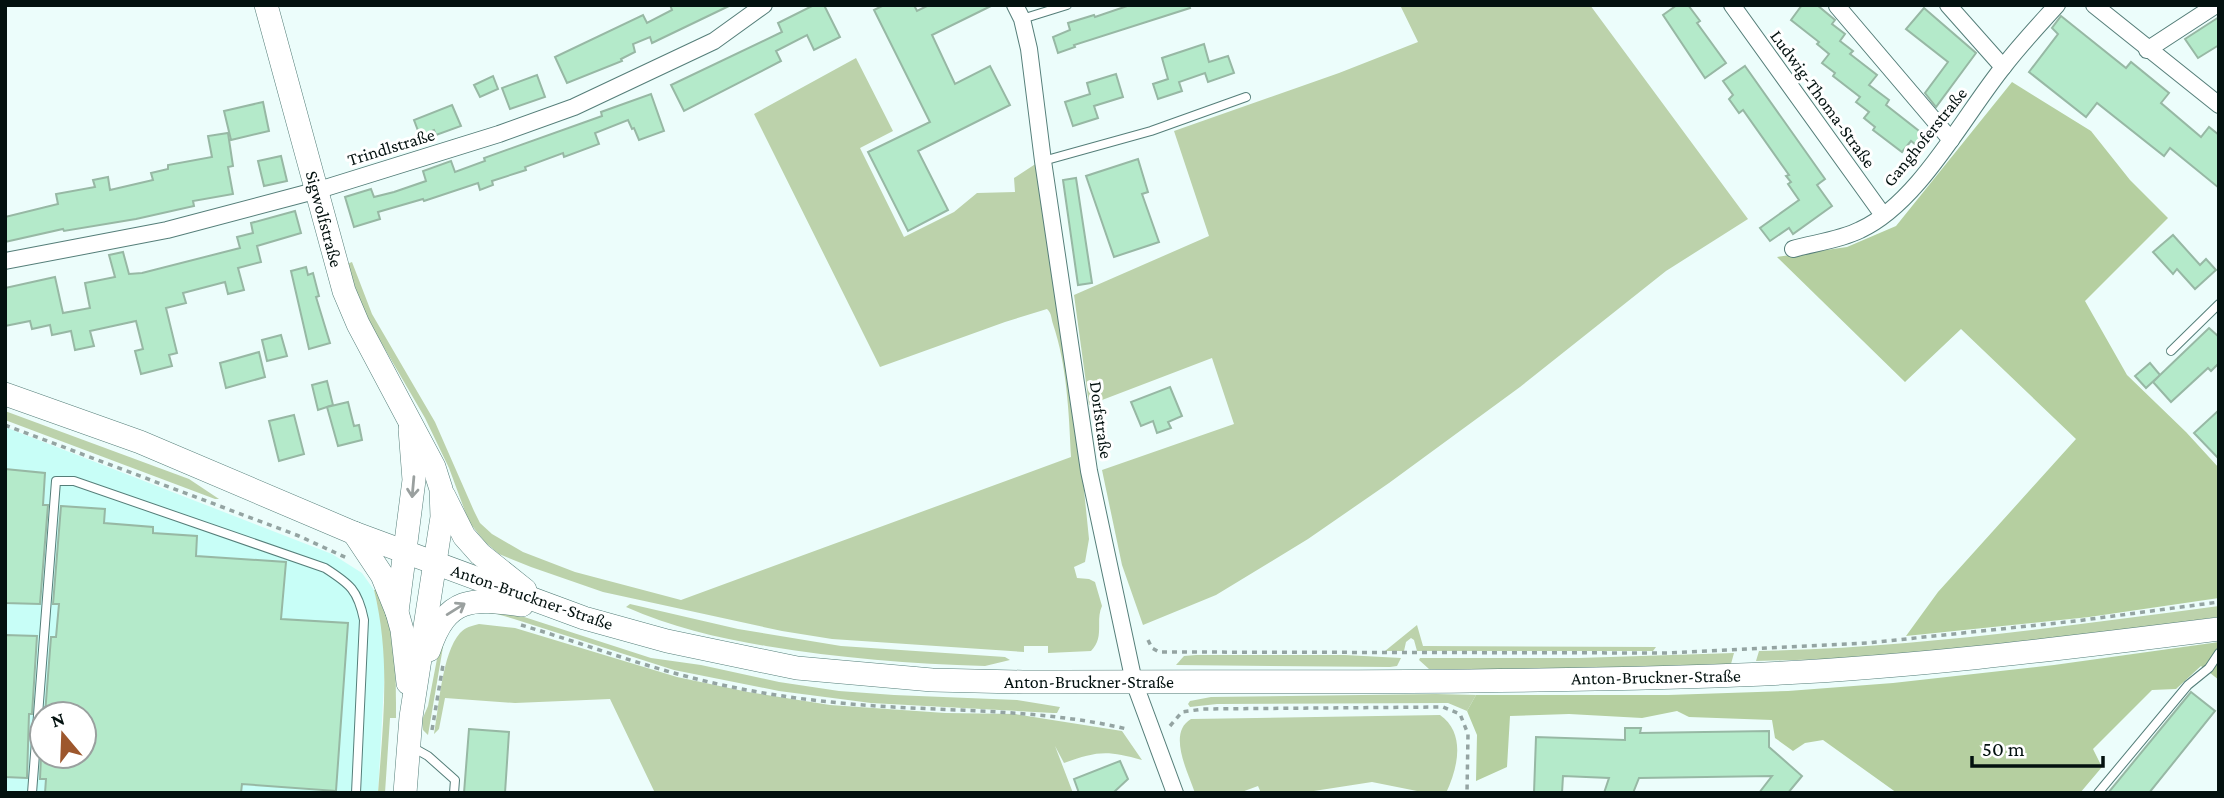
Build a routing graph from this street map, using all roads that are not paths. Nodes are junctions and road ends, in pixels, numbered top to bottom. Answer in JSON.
{"nodes":[{"id":1,"x":266,"y":5,"type":"edge"},
{"id":2,"x":764,"y":5,"type":"edge"},
{"id":3,"x":1067,"y":5,"type":"edge"},
{"id":4,"x":1732,"y":5,"type":"edge"},
{"id":5,"x":1948,"y":5,"type":"edge"},
{"id":6,"x":2057,"y":5,"type":"edge"},
{"id":7,"x":2094,"y":5,"type":"edge"},
{"id":8,"x":2216,"y":5,"type":"edge"},
{"id":9,"x":1837,"y":6,"type":"edge"},
{"id":10,"x":1019,"y":12,"type":"edge"},
{"id":11,"x":2147,"y":50,"type":"junction"},
{"id":12,"x":2003,"y":67,"type":"junction"},
{"id":13,"x":1246,"y":97,"type":"dead end"},
{"id":14,"x":2219,"y":105,"type":"edge"},
{"id":15,"x":1951,"y":140,"type":"junction"},
{"id":16,"x":1043,"y":161,"type":"junction"},
{"id":17,"x":315,"y":190,"type":"junction"},
{"id":18,"x":1883,"y":215,"type":"junction"},
{"id":19,"x":1793,"y":249,"type":"dead end"},
{"id":20,"x":5,"y":261,"type":"edge"},
{"id":21,"x":2219,"y":304,"type":"edge"},
{"id":22,"x":2171,"y":351,"type":"dead end"},
{"id":23,"x":5,"y":394,"type":"edge"},
{"id":24,"x":410,"y":423,"type":"junction"},
{"id":25,"x":441,"y":489,"type":"junction"},
{"id":26,"x":354,"y":533,"type":"junction"},
{"id":27,"x":405,"y":552,"type":"junction"},
{"id":28,"x":435,"y":563,"type":"junction"},
{"id":29,"x":535,"y":599,"type":"junction"},
{"id":30,"x":564,"y":611,"type":"junction"},
{"id":31,"x":397,"y":612,"type":"junction"},
{"id":32,"x":2219,"y":629,"type":"edge"},
{"id":33,"x":2219,"y":653,"type":"edge"},
{"id":34,"x":1135,"y":682,"type":"junction"},
{"id":35,"x":416,"y":690,"type":"junction"},
{"id":36,"x":411,"y":717,"type":"junction"},
{"id":37,"x":420,"y":743,"type":"junction"},
{"id":38,"x":32,"y":793,"type":"edge"},
{"id":39,"x":356,"y":793,"type":"edge"},
{"id":40,"x":405,"y":793,"type":"edge"},
{"id":41,"x":454,"y":793,"type":"edge"},
{"id":42,"x":1175,"y":793,"type":"edge"},
{"id":43,"x":2098,"y":793,"type":"edge"}],
"edges":[{"from":1,"to":17,"type":"main road","name":"Sigwolfstraße"},
{"from":2,"to":17,"type":"street","name":"Trindlstraße"},
{"from":3,"to":10,"type":"lane","name":"Dorfstraße"},
{"from":4,"to":18,"type":"street","name":"Ludwig-Thoma-Straße"},
{"from":5,"to":12,"type":"street"},
{"from":6,"to":12,"type":"street","name":"Ganghoferstraße"},
{"from":7,"to":11,"type":"street"},
{"from":8,"to":11,"type":"street"},
{"from":9,"to":15,"type":"street"},
{"from":10,"to":16,"type":"street","name":"Dorfstraße"},
{"from":11,"to":14,"type":"street"},
{"from":12,"to":15,"type":"street","name":"Ganghoferstraße"},
{"from":13,"to":16,"type":"lane"},
{"from":15,"to":18,"type":"street","name":"Ganghoferstraße"},
{"from":16,"to":34,"type":"street","name":"Dorfstraße"},
{"from":17,"to":20,"type":"street","name":"Trindlstraße"},
{"from":17,"to":24,"type":"main road","name":"Sigwolfstraße"},
{"from":18,"to":19,"type":"street","name":"Ganghoferstraße"},
{"from":21,"to":22,"type":"lane"},
{"from":23,"to":26,"type":"main road","name":"Anton-Bruckner-Straße"},
{"from":24,"to":25,"type":"main road","name":"Sigwolfstraße"},
{"from":24,"to":27,"type":"main road","name":"Sigwolfstraße","one_way":true},
{"from":25,"to":28,"type":"main road","name":"Sigwolfstraße"},
{"from":25,"to":29,"type":"main road"},
{"from":26,"to":27,"type":"main road","name":"Anton-Bruckner-Straße"},
{"from":26,"to":31,"type":"main road"},
{"from":27,"to":28,"type":"main road","name":"Anton-Bruckner-Straße"},
{"from":27,"to":31,"type":"main road","name":"Sigwolfstraße"},
{"from":28,"to":29,"type":"main road","name":"Anton-Bruckner-Straße"},
{"from":28,"to":35,"type":"main road","name":"Sigwolfstraße"},
{"from":29,"to":30,"type":"main road","name":"Anton-Bruckner-Straße"},
{"from":30,"to":34,"type":"main road","name":"Anton-Bruckner-Straße"},
{"from":35,"to":30,"type":"main road","one_way":true},
{"from":31,"to":36,"type":"main road","name":"Sigwolfstraße"},
{"from":32,"to":34,"type":"main road","name":"Anton-Bruckner-Straße"},
{"from":33,"to":43,"type":"lane"},
{"from":34,"to":42,"type":"street","name":"Dorfstraße"},
{"from":35,"to":36,"type":"main road","name":"Sigwolfstraße"},
{"from":36,"to":37,"type":"main road","name":"Sigwolfstraße"},
{"from":37,"to":40,"type":"main road","name":"Sigwolfstraße"},
{"from":37,"to":41,"type":"lane"},
{"from":38,"to":39,"type":"lane"}]}
